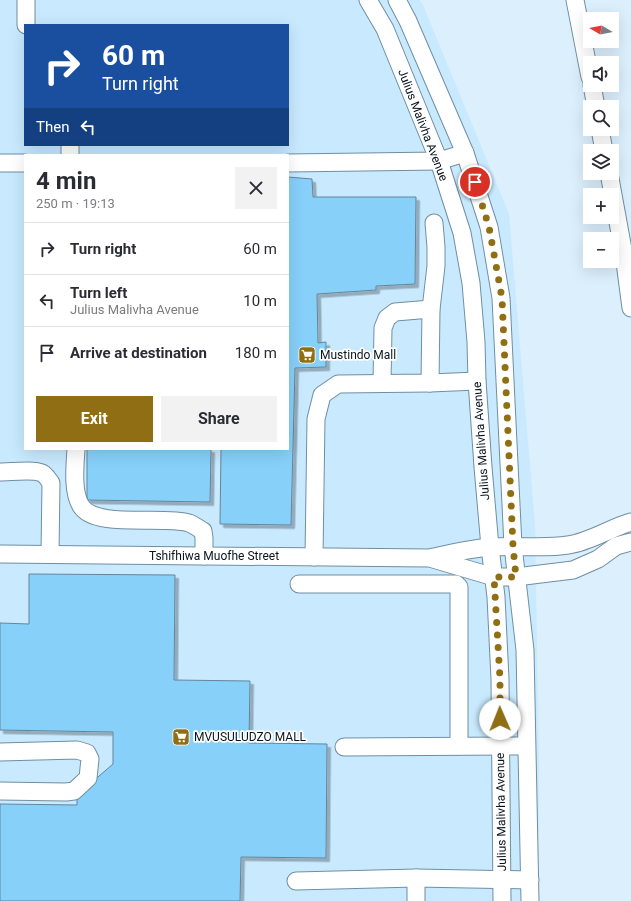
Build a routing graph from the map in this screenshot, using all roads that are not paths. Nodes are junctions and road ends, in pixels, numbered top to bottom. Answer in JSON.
{"nodes":[{"id":1,"x":26,"y":0,"type":"edge"},
{"id":2,"x":368,"y":0,"type":"edge"},
{"id":3,"x":397,"y":0,"type":"edge"},
{"id":4,"x":575,"y":0,"type":"edge"},
{"id":5,"x":26,"y":24,"type":"edge"},
{"id":6,"x":586,"y":56,"type":"edge"},
{"id":7,"x":465,"y":153,"type":"junction"},
{"id":8,"x":439,"y":161,"type":"junction"},
{"id":9,"x":0,"y":163,"type":"edge"},
{"id":10,"x":24,"y":163,"type":"edge"},
{"id":11,"x":289,"y":163,"type":"edge"},
{"id":12,"x":610,"y":180,"type":"edge"},
{"id":13,"x":434,"y":223,"type":"dead end"},
{"id":14,"x":631,"y":308,"type":"edge"},
{"id":15,"x":431,"y":309,"type":"junction"},
{"id":16,"x":477,"y":381,"type":"junction"},
{"id":17,"x":382,"y":383,"type":"junction"},
{"id":18,"x":430,"y":383,"type":"junction"},
{"id":19,"x":76,"y":450,"type":"edge"},
{"id":20,"x":0,"y":472,"type":"edge"},
{"id":21,"x":631,"y":522,"type":"edge"},
{"id":22,"x":631,"y":542,"type":"edge"},
{"id":23,"x":513,"y":546,"type":"junction"},
{"id":24,"x":490,"y":547,"type":"junction"},
{"id":25,"x":0,"y":554,"type":"edge"},
{"id":26,"x":50,"y":554,"type":"junction"},
{"id":27,"x":204,"y":556,"type":"junction"},
{"id":28,"x":314,"y":557,"type":"junction"},
{"id":29,"x":429,"y":558,"type":"junction"},
{"id":30,"x":494,"y":577,"type":"junction"},
{"id":31,"x":516,"y":577,"type":"junction"},
{"id":32,"x":299,"y":584,"type":"dead end"},
{"id":33,"x":459,"y":746,"type":"junction"},
{"id":34,"x":501,"y":746,"type":"junction"},
{"id":35,"x":526,"y":746,"type":"junction"},
{"id":36,"x":344,"y":747,"type":"dead end"},
{"id":37,"x":0,"y":752,"type":"edge"},
{"id":38,"x":0,"y":791,"type":"edge"},
{"id":39,"x":416,"y":878,"type":"junction"},
{"id":40,"x":502,"y":879,"type":"junction"},
{"id":41,"x":530,"y":880,"type":"junction"},
{"id":42,"x":296,"y":881,"type":"dead end"},
{"id":43,"x":416,"y":901,"type":"edge"},
{"id":44,"x":502,"y":901,"type":"edge"},
{"id":45,"x":530,"y":901,"type":"edge"}],
"edges":[{"from":1,"to":5,"type":"street"},
{"from":2,"to":8,"type":"street","name":"Julius Malivha Avenue"},
{"from":3,"to":7,"type":"street","name":"Julius Malivha Avenue"},
{"from":4,"to":6,"type":"street"},
{"from":7,"to":8,"type":"street"},
{"from":7,"to":23,"type":"street","name":"Julius Malivha Avenue"},
{"from":8,"to":11,"type":"street"},
{"from":8,"to":16,"type":"street","name":"Julius Malivha Avenue"},
{"from":9,"to":10,"type":"street"},
{"from":12,"to":14,"type":"street"},
{"from":13,"to":15,"type":"street"},
{"from":15,"to":17,"type":"street"},
{"from":15,"to":18,"type":"street"},
{"from":16,"to":18,"type":"street"},
{"from":16,"to":24,"type":"street","name":"Julius Malivha Avenue"},
{"from":17,"to":18,"type":"street"},
{"from":17,"to":28,"type":"street"},
{"from":19,"to":27,"type":"street"},
{"from":20,"to":26,"type":"street"},
{"from":21,"to":23,"type":"street","name":"Tshifhiwa Muofhe Street"},
{"from":22,"to":31,"type":"street","name":"Tshifhiwa Muofhe Street"},
{"from":23,"to":24,"type":"street","name":"Tshifhiwa Muofhe Street"},
{"from":23,"to":31,"type":"street","name":"Julius Malivha Avenue"},
{"from":24,"to":29,"type":"street","name":"Tshifhiwa Muofhe Street"},
{"from":24,"to":30,"type":"street","name":"Julius Malivha Avenue"},
{"from":25,"to":26,"type":"street","name":"Tshifhiwa Muofhe Street"},
{"from":26,"to":27,"type":"street","name":"Tshifhiwa Muofhe Street"},
{"from":27,"to":28,"type":"street","name":"Tshifhiwa Muofhe Street"},
{"from":28,"to":29,"type":"street","name":"Tshifhiwa Muofhe Street"},
{"from":29,"to":30,"type":"street","name":"Tshifhiwa Muofhe Street"},
{"from":30,"to":31,"type":"street","name":"Tshifhiwa Muofhe Street"},
{"from":30,"to":34,"type":"street","name":"Julius Malivha Avenue"},
{"from":31,"to":35,"type":"street","name":"Julius Malivha Avenue"},
{"from":32,"to":33,"type":"street"},
{"from":33,"to":34,"type":"street"},
{"from":33,"to":36,"type":"street"},
{"from":34,"to":35,"type":"street"},
{"from":34,"to":40,"type":"street","name":"Julius Malivha Avenue"},
{"from":35,"to":41,"type":"street","name":"Julius Malivha Avenue"},
{"from":37,"to":38,"type":"street"},
{"from":39,"to":40,"type":"street"},
{"from":39,"to":42,"type":"street"},
{"from":39,"to":43,"type":"street"},
{"from":40,"to":41,"type":"street"},
{"from":40,"to":44,"type":"street","name":"Julius Malivha Avenue"},
{"from":41,"to":45,"type":"street","name":"Julius Malivha Avenue"}]}
